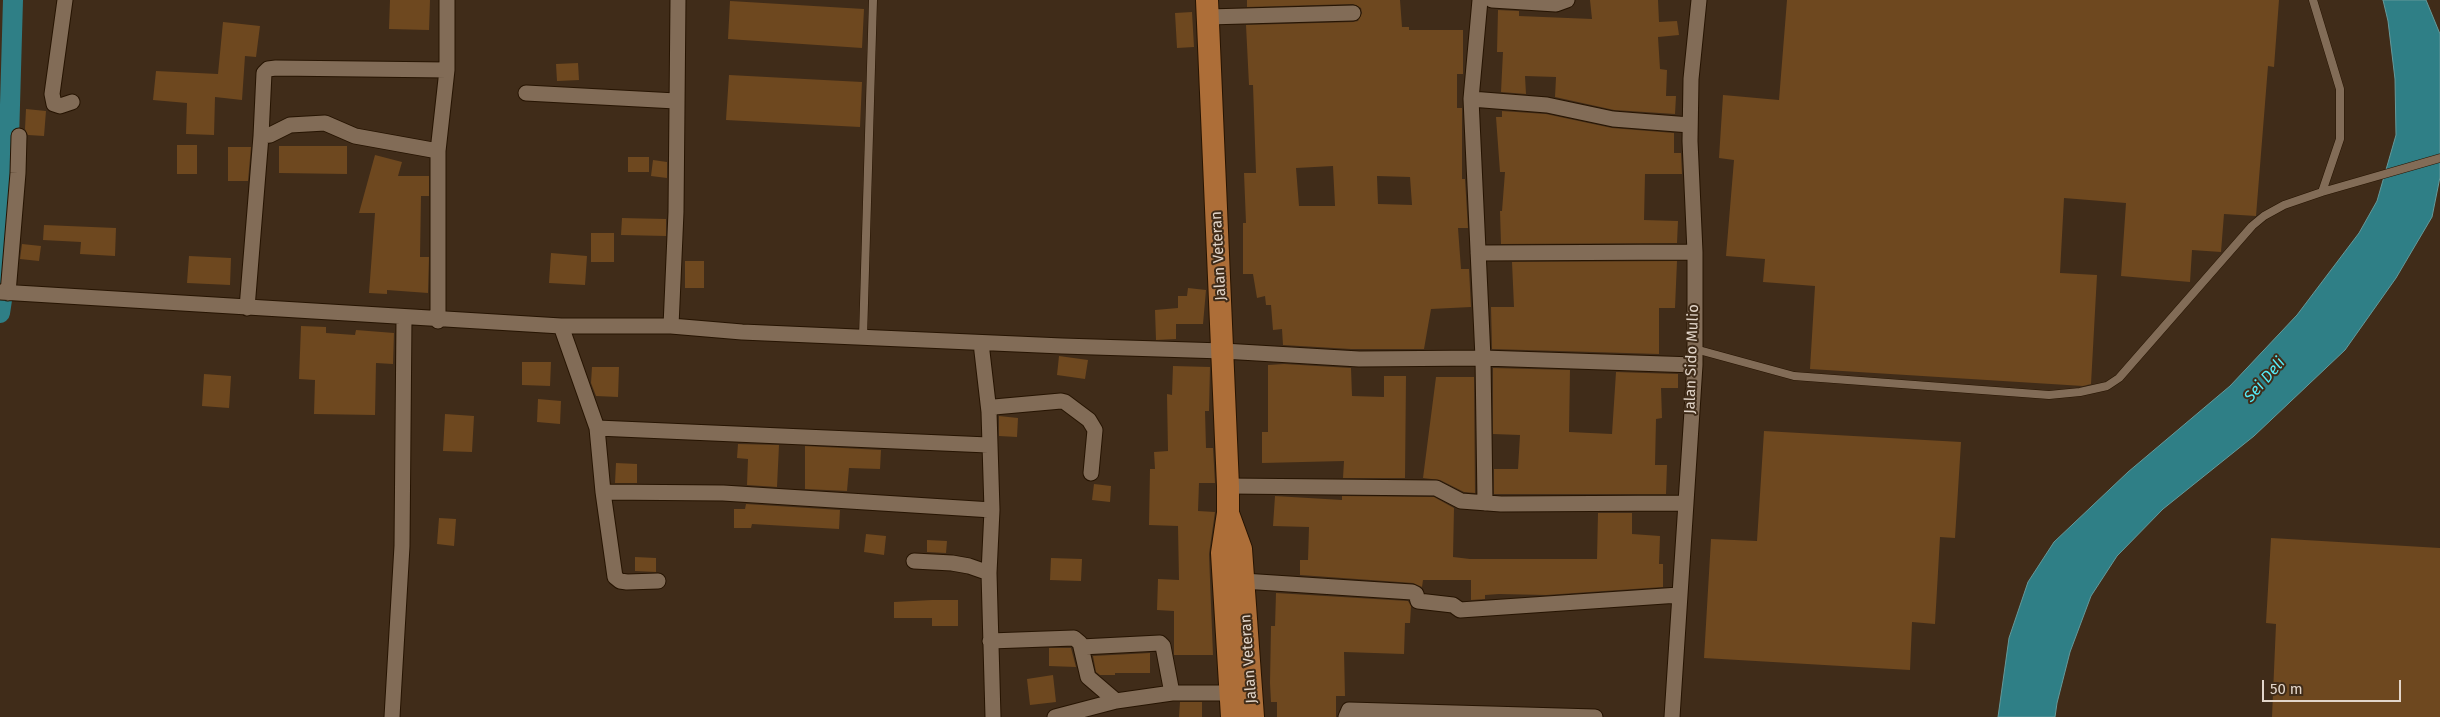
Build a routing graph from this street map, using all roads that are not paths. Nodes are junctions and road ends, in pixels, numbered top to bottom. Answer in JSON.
{"nodes":[{"id":1,"x":65,"y":0,"type":"edge"},
{"id":2,"x":447,"y":0,"type":"edge"},
{"id":3,"x":678,"y":0,"type":"edge"},
{"id":4,"x":873,"y":0,"type":"edge"},
{"id":5,"x":1480,"y":0,"type":"edge"},
{"id":6,"x":1492,"y":0,"type":"edge"},
{"id":7,"x":1567,"y":0,"type":"edge"},
{"id":8,"x":1699,"y":0,"type":"edge"},
{"id":9,"x":2313,"y":0,"type":"edge"},
{"id":10,"x":1208,"y":8,"type":"edge"},
{"id":11,"x":1353,"y":13,"type":"dead end"},
{"id":12,"x":447,"y":70,"type":"junction"},
{"id":13,"x":526,"y":93,"type":"dead end"},
{"id":14,"x":1471,"y":99,"type":"junction"},
{"id":15,"x":676,"y":101,"type":"junction"},
{"id":16,"x":72,"y":102,"type":"dead end"},
{"id":17,"x":1690,"y":125,"type":"junction"},
{"id":18,"x":18,"y":136,"type":"dead end"},
{"id":19,"x":261,"y":136,"type":"junction"},
{"id":20,"x":438,"y":150,"type":"junction"},
{"id":21,"x":2440,"y":158,"type":"edge"},
{"id":22,"x":2322,"y":192,"type":"junction"},
{"id":23,"x":1695,"y":252,"type":"junction"},
{"id":24,"x":1478,"y":253,"type":"junction"},
{"id":25,"x":4,"y":292,"type":"edge"},
{"id":26,"x":247,"y":308,"type":"junction"},
{"id":27,"x":404,"y":318,"type":"junction"},
{"id":28,"x":438,"y":320,"type":"junction"},
{"id":29,"x":561,"y":326,"type":"junction"},
{"id":30,"x":671,"y":326,"type":"junction"},
{"id":31,"x":863,"y":337,"type":"junction"},
{"id":32,"x":982,"y":343,"type":"junction"},
{"id":33,"x":1694,"y":349,"type":"junction"},
{"id":34,"x":1224,"y":351,"type":"junction"},
{"id":35,"x":1483,"y":358,"type":"junction"},
{"id":36,"x":1695,"y":365,"type":"junction"},
{"id":37,"x":989,"y":412,"type":"junction"},
{"id":38,"x":597,"y":428,"type":"junction"},
{"id":39,"x":988,"y":445,"type":"junction"},
{"id":40,"x":1091,"y":473,"type":"dead end"},
{"id":41,"x":1228,"y":486,"type":"junction"},
{"id":42,"x":603,"y":492,"type":"junction"},
{"id":43,"x":1485,"y":503,"type":"junction"},
{"id":44,"x":1684,"y":503,"type":"junction"},
{"id":45,"x":992,"y":510,"type":"junction"},
{"id":46,"x":1228,"y":513,"type":"junction"},
{"id":47,"x":914,"y":561,"type":"dead end"},
{"id":48,"x":988,"y":573,"type":"junction"},
{"id":49,"x":658,"y":581,"type":"dead end"},
{"id":50,"x":1243,"y":581,"type":"junction"},
{"id":51,"x":1678,"y":595,"type":"junction"},
{"id":52,"x":990,"y":641,"type":"junction"},
{"id":53,"x":1080,"y":648,"type":"junction"},
{"id":54,"x":1230,"y":692,"type":"junction"},
{"id":55,"x":1172,"y":693,"type":"junction"},
{"id":56,"x":1116,"y":701,"type":"junction"},
{"id":57,"x":392,"y":717,"type":"edge"},
{"id":58,"x":993,"y":717,"type":"edge"},
{"id":59,"x":1055,"y":717,"type":"edge"},
{"id":60,"x":1232,"y":717,"type":"edge"},
{"id":61,"x":1253,"y":717,"type":"edge"},
{"id":62,"x":1346,"y":717,"type":"edge"},
{"id":63,"x":1595,"y":717,"type":"edge"},
{"id":64,"x":1672,"y":717,"type":"edge"}],
"edges":[{"from":1,"to":16,"type":"street"},
{"from":2,"to":12,"type":"street"},
{"from":3,"to":15,"type":"street"},
{"from":4,"to":31,"type":"lane"},
{"from":5,"to":14,"type":"street"},
{"from":6,"to":7,"type":"street"},
{"from":8,"to":17,"type":"street","name":"Jalan Sido Mulio"},
{"from":9,"to":22,"type":"lane"},
{"from":10,"to":11,"type":"street"},
{"from":10,"to":34,"type":"main road","name":"Jalan Veteran"},
{"from":12,"to":19,"type":"street"},
{"from":12,"to":20,"type":"street"},
{"from":13,"to":15,"type":"street"},
{"from":14,"to":17,"type":"street"},
{"from":14,"to":24,"type":"street"},
{"from":15,"to":30,"type":"street"},
{"from":17,"to":23,"type":"street","name":"Jalan Sido Mulio"},
{"from":18,"to":25,"type":"street"},
{"from":19,"to":20,"type":"street"},
{"from":19,"to":26,"type":"street"},
{"from":20,"to":28,"type":"street"},
{"from":21,"to":22,"type":"lane"},
{"from":22,"to":33,"type":"lane"},
{"from":23,"to":24,"type":"street"},
{"from":23,"to":33,"type":"street","name":"Jalan Sido Mulio"},
{"from":24,"to":35,"type":"street"},
{"from":25,"to":26,"type":"street"},
{"from":26,"to":27,"type":"street"},
{"from":27,"to":28,"type":"street"},
{"from":27,"to":57,"type":"street"},
{"from":28,"to":29,"type":"street"},
{"from":29,"to":30,"type":"street"},
{"from":29,"to":38,"type":"street"},
{"from":30,"to":31,"type":"street"},
{"from":31,"to":32,"type":"street"},
{"from":32,"to":34,"type":"street"},
{"from":32,"to":37,"type":"street"},
{"from":33,"to":36,"type":"street","name":"Jalan Sido Mulio"},
{"from":34,"to":35,"type":"street"},
{"from":34,"to":41,"type":"main road","name":"Jalan Veteran"},
{"from":35,"to":36,"type":"street"},
{"from":35,"to":43,"type":"street"},
{"from":36,"to":44,"type":"street","name":"Jalan Sido Mulio"},
{"from":37,"to":39,"type":"street"},
{"from":37,"to":40,"type":"street"},
{"from":38,"to":39,"type":"street"},
{"from":38,"to":42,"type":"street"},
{"from":39,"to":45,"type":"street"},
{"from":41,"to":43,"type":"street"},
{"from":41,"to":46,"type":"main road","name":"Jalan Veteran"},
{"from":42,"to":45,"type":"street"},
{"from":42,"to":49,"type":"street"},
{"from":43,"to":44,"type":"street"},
{"from":44,"to":51,"type":"street","name":"Jalan Sido Mulio"},
{"from":45,"to":48,"type":"street"},
{"from":46,"to":50,"type":"main road","name":"Jalan Veteran"},
{"from":46,"to":54,"type":"main road","name":"Jalan Veteran"},
{"from":47,"to":48,"type":"street"},
{"from":48,"to":52,"type":"street"},
{"from":50,"to":51,"type":"street"},
{"from":50,"to":61,"type":"main road","name":"Jalan Veteran"},
{"from":51,"to":64,"type":"street","name":"Jalan Sido Mulio"},
{"from":52,"to":53,"type":"street"},
{"from":52,"to":58,"type":"street"},
{"from":53,"to":55,"type":"street"},
{"from":53,"to":56,"type":"street"},
{"from":54,"to":55,"type":"street"},
{"from":54,"to":60,"type":"main road","name":"Jalan Veteran"},
{"from":55,"to":56,"type":"street"},
{"from":56,"to":59,"type":"street"},
{"from":62,"to":63,"type":"street"}]}
